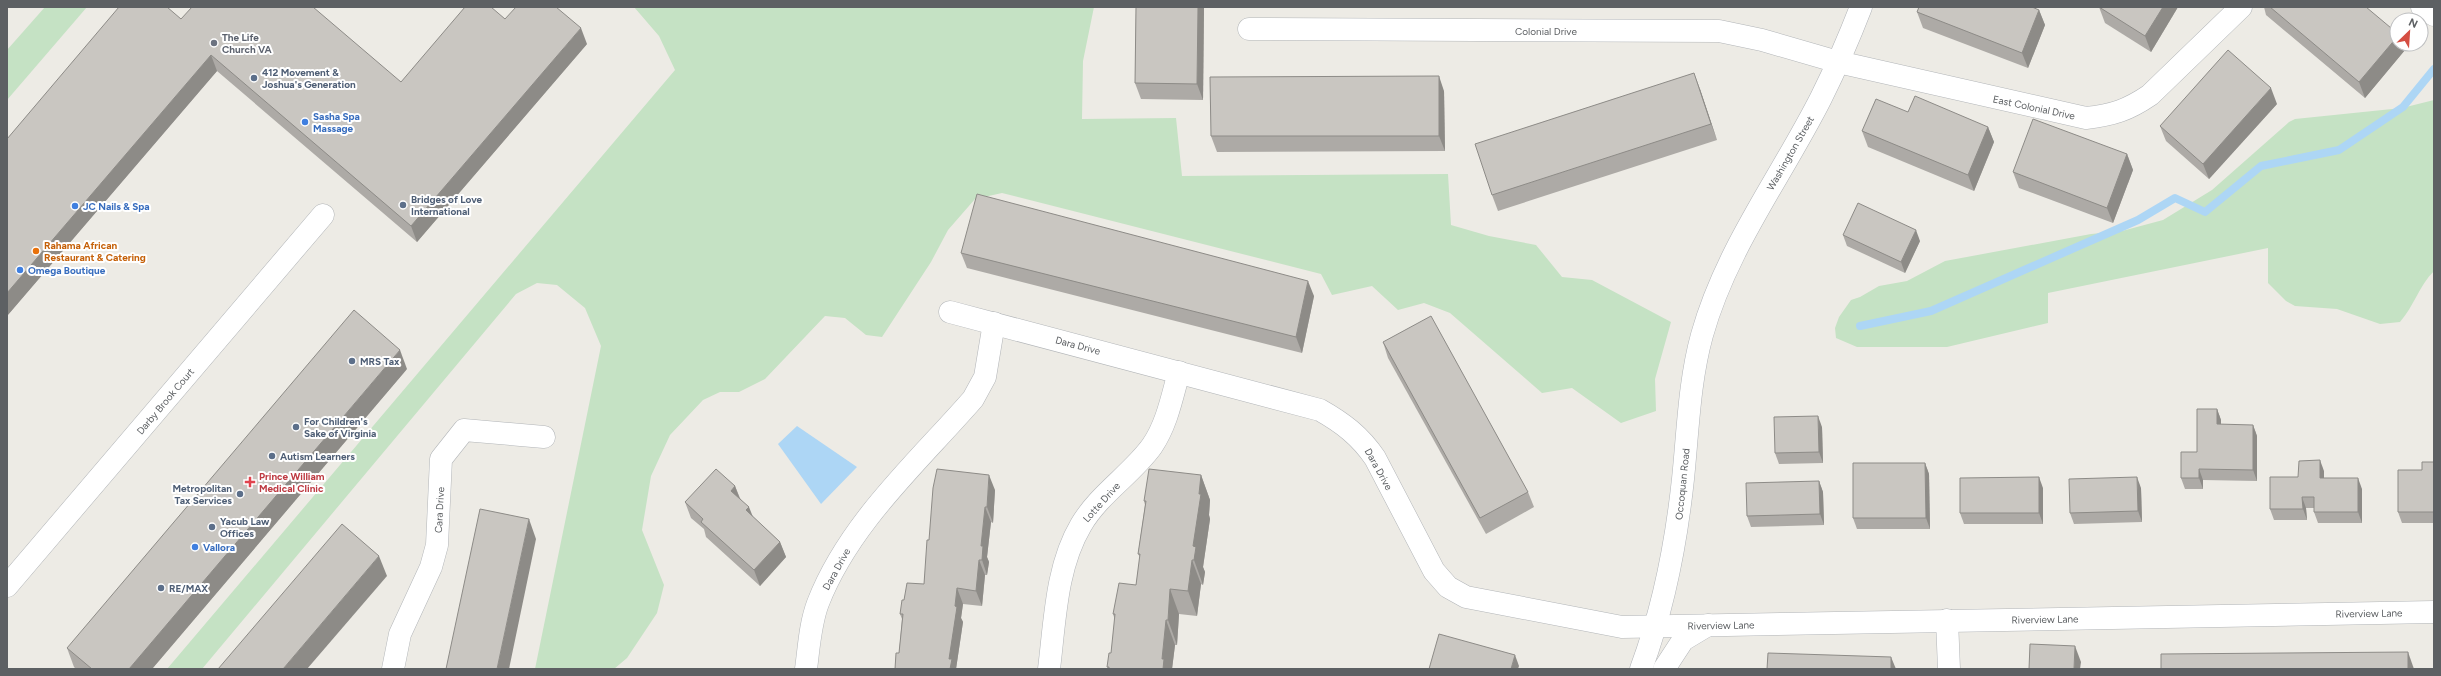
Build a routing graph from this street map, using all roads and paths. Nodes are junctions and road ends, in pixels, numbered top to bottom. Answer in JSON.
{"nodes":[{"id":1,"x":1861,"y":7,"type":"edge"},
{"id":2,"x":2240,"y":7,"type":"edge"},
{"id":3,"x":2422,"y":7,"type":"edge"},
{"id":4,"x":2434,"y":14,"type":"edge"},
{"id":5,"x":1249,"y":29,"type":"dead end"},
{"id":6,"x":1838,"y":62,"type":"junction"},
{"id":7,"x":323,"y":215,"type":"dead end"},
{"id":8,"x":1714,"y":297,"type":"joint"},
{"id":9,"x":950,"y":312,"type":"dead end"},
{"id":10,"x":994,"y":324,"type":"junction"},
{"id":11,"x":1179,"y":372,"type":"junction"},
{"id":12,"x":544,"y":438,"type":"dead end"},
{"id":13,"x":7,"y":586,"type":"edge"},
{"id":14,"x":2434,"y":612,"type":"edge"},
{"id":15,"x":1947,"y":620,"type":"junction"},
{"id":16,"x":1708,"y":625,"type":"junction"},
{"id":17,"x":1657,"y":626,"type":"junction"},
{"id":18,"x":393,"y":669,"type":"edge"},
{"id":19,"x":806,"y":669,"type":"edge"},
{"id":20,"x":1049,"y":669,"type":"edge"},
{"id":21,"x":1641,"y":669,"type":"edge"},
{"id":22,"x":1664,"y":669,"type":"edge"},
{"id":23,"x":1949,"y":669,"type":"edge"}],
"edges":[{"from":1,"to":6,"type":"street","name":"Washington Street"},
{"from":2,"to":6,"type":"street","name":"East Colonial Drive"},
{"from":3,"to":4,"type":"street"},
{"from":5,"to":6,"type":"street","name":"Colonial Drive"},
{"from":6,"to":8,"type":"street","name":"Washington Street"},
{"from":7,"to":13,"type":"street","name":"Darby Brook Court"},
{"from":8,"to":17,"type":"street","name":"Occoquan Road"},
{"from":9,"to":10,"type":"street","name":"Dara Drive"},
{"from":10,"to":11,"type":"street","name":"Dara Drive"},
{"from":10,"to":19,"type":"street","name":"Dara Drive"},
{"from":11,"to":17,"type":"street","name":"Dara Drive"},
{"from":11,"to":20,"type":"street","name":"Lotte Drive"},
{"from":12,"to":18,"type":"street","name":"Cara Drive"},
{"from":14,"to":15,"type":"street","name":"Riverview Lane"},
{"from":15,"to":16,"type":"street","name":"Riverview Lane"},
{"from":15,"to":23,"type":"street"},
{"from":16,"to":17,"type":"street","name":"Riverview Lane"},
{"from":16,"to":22,"type":"street"},
{"from":17,"to":21,"type":"street","name":"Occoquan Road"}]}
